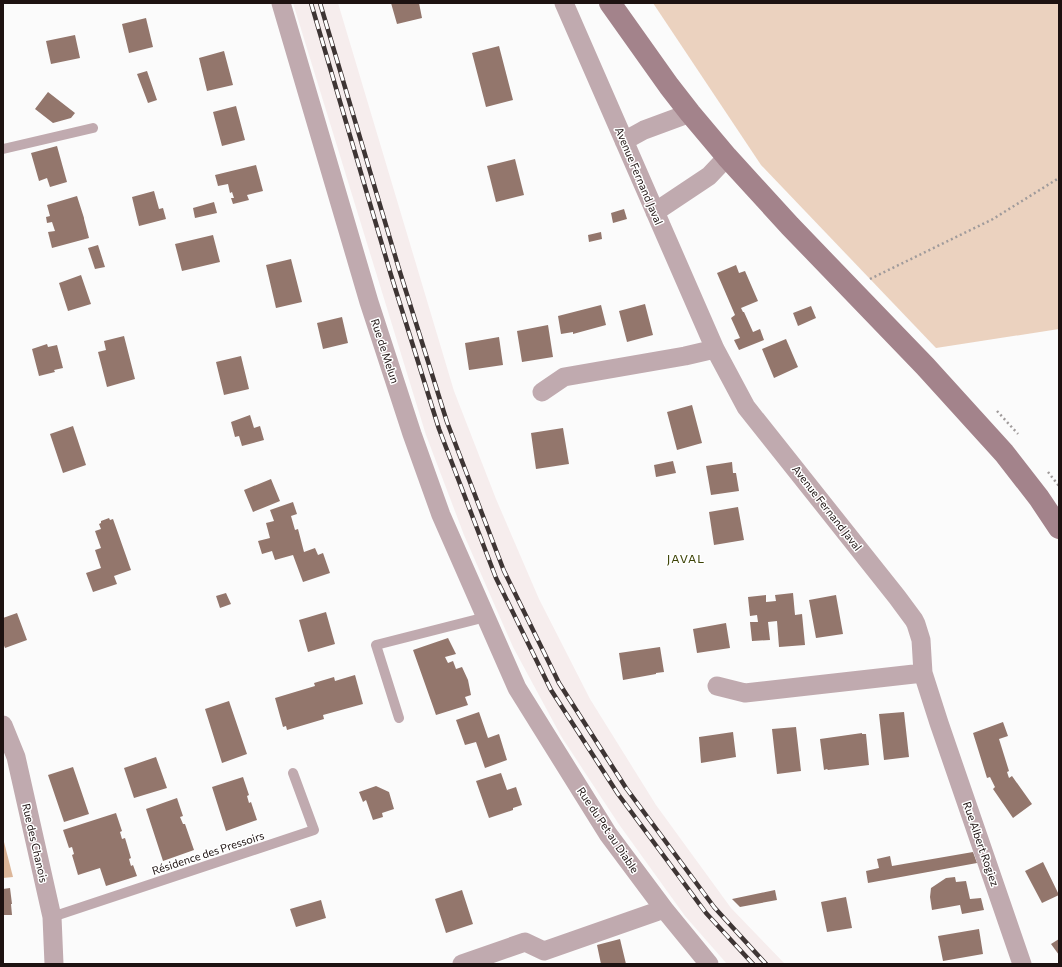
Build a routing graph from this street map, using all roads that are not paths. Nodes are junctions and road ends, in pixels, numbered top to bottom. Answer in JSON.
{"nodes":[{"id":1,"x":280,"y":3,"type":"edge"},
{"id":2,"x":564,"y":3,"type":"edge"},
{"id":3,"x":610,"y":3,"type":"edge"},
{"id":4,"x":690,"y":113,"type":"junction"},
{"id":5,"x":92,"y":128,"type":"dead end"},
{"id":6,"x":624,"y":141,"type":"junction"},
{"id":7,"x":3,"y":149,"type":"edge"},
{"id":8,"x":727,"y":157,"type":"junction"},
{"id":9,"x":655,"y":212,"type":"junction"},
{"id":10,"x":715,"y":349,"type":"junction"},
{"id":11,"x":542,"y":392,"type":"dead end"},
{"id":12,"x":1059,"y":528,"type":"edge"},
{"id":13,"x":486,"y":617,"type":"junction"},
{"id":14,"x":923,"y":673,"type":"junction"},
{"id":15,"x":717,"y":686,"type":"dead end"},
{"id":16,"x":517,"y":688,"type":"joint"},
{"id":17,"x":399,"y":718,"type":"dead end"},
{"id":18,"x":939,"y":724,"type":"joint"},
{"id":19,"x":3,"y":725,"type":"edge"},
{"id":20,"x":293,"y":773,"type":"dead end"},
{"id":21,"x":664,"y":909,"type":"junction"},
{"id":22,"x":52,"y":917,"type":"junction"},
{"id":23,"x":54,"y":964,"type":"edge"},
{"id":24,"x":462,"y":964,"type":"edge"},
{"id":25,"x":710,"y":964,"type":"edge"},
{"id":26,"x":1022,"y":964,"type":"edge"}],
"edges":[{"from":1,"to":13,"type":"street","name":"Rue de Melun"},
{"from":2,"to":6,"type":"street","name":"Avenue Fernand Javal"},
{"from":3,"to":4,"type":"main road"},
{"from":4,"to":6,"type":"street"},
{"from":4,"to":8,"type":"main road"},
{"from":5,"to":7,"type":"lane"},
{"from":6,"to":9,"type":"street","name":"Avenue Fernand Javal"},
{"from":8,"to":9,"type":"street"},
{"from":8,"to":12,"type":"main road"},
{"from":9,"to":10,"type":"street","name":"Avenue Fernand Javal"},
{"from":10,"to":11,"type":"street"},
{"from":10,"to":14,"type":"street","name":"Avenue Fernand Javal"},
{"from":13,"to":16,"type":"street","name":"Rue de Melun"},
{"from":13,"to":17,"type":"lane"},
{"from":14,"to":15,"type":"street"},
{"from":14,"to":18,"type":"street","name":"Avenue Fernand Javal"},
{"from":16,"to":21,"type":"street","name":"Rue du Pet au Diable"},
{"from":18,"to":26,"type":"street","name":"Rue Albert Rogiez"},
{"from":19,"to":22,"type":"street","name":"Rue des Chanois"},
{"from":20,"to":22,"type":"lane","name":"Résidence des Pressoirs"},
{"from":21,"to":24,"type":"street"},
{"from":21,"to":25,"type":"street","name":"Rue du Pet au Diable"},
{"from":22,"to":23,"type":"street","name":"Rue des Chanois"}]}
